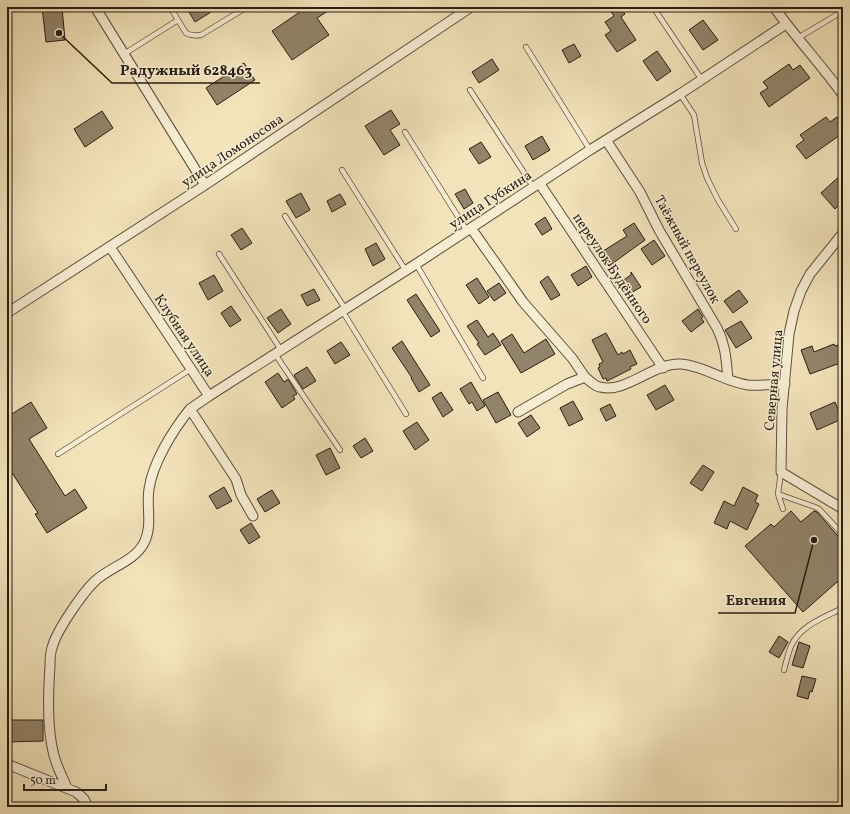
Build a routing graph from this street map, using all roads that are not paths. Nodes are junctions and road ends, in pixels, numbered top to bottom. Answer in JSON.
{"nodes":[{"id":1,"x":95,"y":7,"type":"edge"},
{"id":2,"x":170,"y":7,"type":"edge"},
{"id":3,"x":247,"y":7,"type":"edge"},
{"id":4,"x":471,"y":7,"type":"edge"},
{"id":5,"x":653,"y":7,"type":"edge"},
{"id":6,"x":774,"y":7,"type":"edge"},
{"id":7,"x":843,"y":11,"type":"edge"},
{"id":8,"x":178,"y":20,"type":"junction"},
{"id":9,"x":786,"y":24,"type":"junction"},
{"id":10,"x":798,"y":38,"type":"junction"},
{"id":11,"x":526,"y":47,"type":"dead end"},
{"id":12,"x":124,"y":54,"type":"junction"},
{"id":13,"x":702,"y":80,"type":"junction"},
{"id":14,"x":470,"y":90,"type":"dead end"},
{"id":15,"x":680,"y":94,"type":"junction"},
{"id":16,"x":843,"y":95,"type":"edge"},
{"id":17,"x":405,"y":132,"type":"dead end"},
{"id":18,"x":606,"y":140,"type":"junction"},
{"id":19,"x":590,"y":150,"type":"junction"},
{"id":20,"x":342,"y":170,"type":"dead end"},
{"id":21,"x":205,"y":185,"type":"junction"},
{"id":22,"x":537,"y":186,"type":"junction"},
{"id":23,"x":285,"y":216,"type":"dead end"},
{"id":24,"x":736,"y":229,"type":"dead end"},
{"id":25,"x":469,"y":230,"type":"junction"},
{"id":26,"x":843,"y":233,"type":"edge"},
{"id":27,"x":110,"y":247,"type":"junction"},
{"id":28,"x":220,"y":254,"type":"dead end"},
{"id":29,"x":416,"y":264,"type":"junction"},
{"id":30,"x":406,"y":271,"type":"junction"},
{"id":31,"x":344,"y":311,"type":"junction"},
{"id":32,"x":7,"y":313,"type":"edge"},
{"id":33,"x":278,"y":352,"type":"junction"},
{"id":34,"x":663,"y":368,"type":"junction"},
{"id":35,"x":191,"y":369,"type":"junction"},
{"id":36,"x":585,"y":377,"type":"junction"},
{"id":37,"x":483,"y":378,"type":"dead end"},
{"id":38,"x":728,"y":378,"type":"junction"},
{"id":39,"x":785,"y":384,"type":"junction"},
{"id":40,"x":209,"y":396,"type":"junction"},
{"id":41,"x":190,"y":409,"type":"junction"},
{"id":42,"x":518,"y":412,"type":"dead end"},
{"id":43,"x":406,"y":414,"type":"dead end"},
{"id":44,"x":340,"y":450,"type":"dead end"},
{"id":45,"x":58,"y":454,"type":"dead end"},
{"id":46,"x":781,"y":472,"type":"junction"},
{"id":47,"x":778,"y":494,"type":"junction"},
{"id":48,"x":783,"y":509,"type":"dead end"},
{"id":49,"x":843,"y":509,"type":"edge"},
{"id":50,"x":253,"y":516,"type":"dead end"},
{"id":51,"x":843,"y":535,"type":"edge"},
{"id":52,"x":843,"y":608,"type":"edge"},
{"id":53,"x":784,"y":670,"type":"dead end"},
{"id":54,"x":7,"y":764,"type":"edge"},
{"id":55,"x":67,"y":788,"type":"junction"},
{"id":56,"x":88,"y":807,"type":"edge"}],
"edges":[{"from":1,"to":12,"type":"street"},
{"from":2,"to":8,"type":"lane"},
{"from":3,"to":8,"type":"lane"},
{"from":4,"to":21,"type":"street","name":"улица Ломоносова"},
{"from":5,"to":13,"type":"lane"},
{"from":6,"to":9,"type":"street"},
{"from":7,"to":10,"type":"lane"},
{"from":8,"to":12,"type":"lane"},
{"from":9,"to":10,"type":"street"},
{"from":9,"to":13,"type":"street","name":"улица Губкина"},
{"from":10,"to":16,"type":"street"},
{"from":11,"to":19,"type":"lane"},
{"from":12,"to":21,"type":"street"},
{"from":13,"to":15,"type":"street","name":"улица Губкина"},
{"from":14,"to":22,"type":"lane","name":"переулок Будённого"},
{"from":15,"to":18,"type":"street","name":"улица Губкина"},
{"from":15,"to":24,"type":"lane"},
{"from":17,"to":25,"type":"lane"},
{"from":18,"to":19,"type":"street","name":"улица Губкина"},
{"from":18,"to":38,"type":"street","name":"Таёжный переулок"},
{"from":19,"to":22,"type":"street","name":"улица Губкина"},
{"from":20,"to":30,"type":"lane"},
{"from":21,"to":27,"type":"street","name":"улица Ломоносова"},
{"from":22,"to":25,"type":"street","name":"улица Губкина"},
{"from":22,"to":34,"type":"street","name":"переулок Будённого"},
{"from":23,"to":31,"type":"lane"},
{"from":25,"to":29,"type":"street","name":"улица Губкина"},
{"from":25,"to":36,"type":"street"},
{"from":26,"to":39,"type":"street","name":"Северная улица"},
{"from":27,"to":32,"type":"street","name":"улица Ломоносова"},
{"from":27,"to":35,"type":"street","name":"Клубная улица"},
{"from":28,"to":33,"type":"lane"},
{"from":29,"to":30,"type":"street","name":"улица Губкина"},
{"from":29,"to":37,"type":"lane"},
{"from":30,"to":31,"type":"street","name":"улица Губкина"},
{"from":31,"to":33,"type":"street","name":"улица Губкина"},
{"from":31,"to":43,"type":"lane"},
{"from":33,"to":40,"type":"street","name":"улица Губкина"},
{"from":33,"to":44,"type":"lane"},
{"from":34,"to":36,"type":"street"},
{"from":34,"to":38,"type":"street"},
{"from":35,"to":40,"type":"street","name":"Клубная улица"},
{"from":35,"to":45,"type":"lane"},
{"from":36,"to":42,"type":"street"},
{"from":38,"to":39,"type":"street"},
{"from":39,"to":46,"type":"street","name":"Северная улица"},
{"from":40,"to":41,"type":"street","name":"Клубная улица"},
{"from":41,"to":50,"type":"street"},
{"from":41,"to":55,"type":"street","name":"Клубная улица"},
{"from":46,"to":47,"type":"lane"},
{"from":46,"to":49,"type":"street"},
{"from":47,"to":48,"type":"lane"},
{"from":47,"to":51,"type":"lane"},
{"from":52,"to":53,"type":"lane"},
{"from":54,"to":55,"type":"street"},
{"from":55,"to":56,"type":"street"}]}
